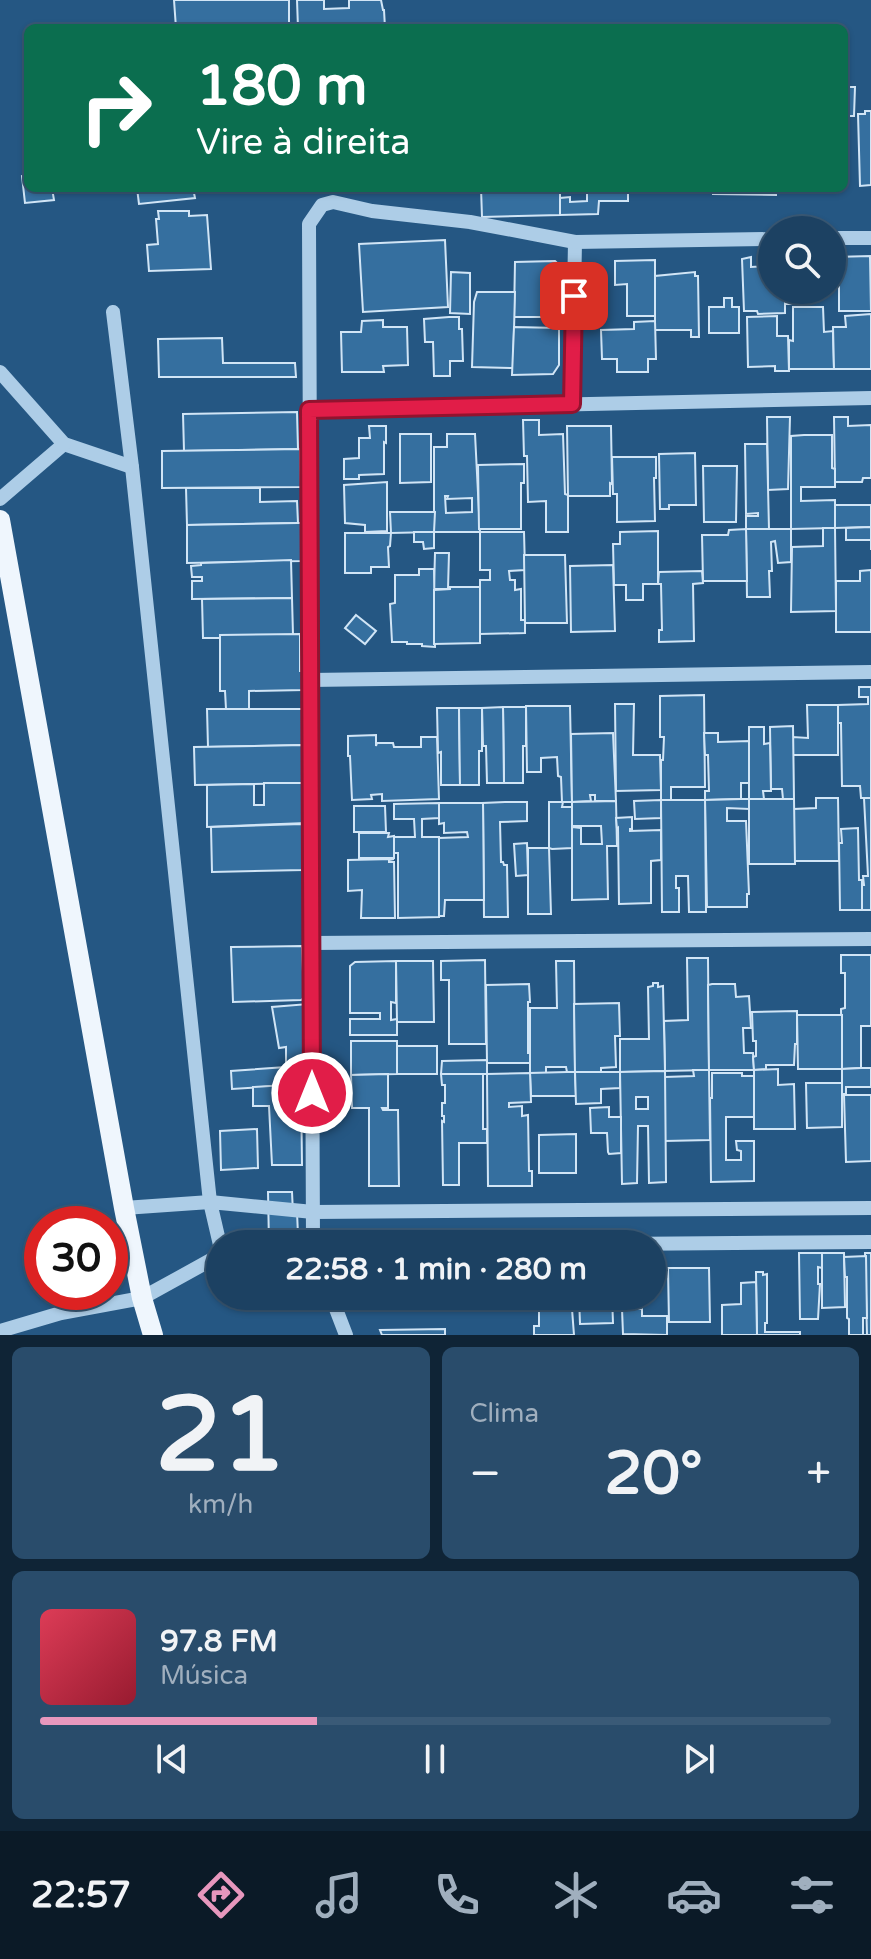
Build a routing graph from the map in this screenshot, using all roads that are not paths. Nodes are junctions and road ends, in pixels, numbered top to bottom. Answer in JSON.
{"nodes":[{"id":1,"x":846,"y":238,"type":"edge"},
{"id":2,"x":871,"y":238,"type":"edge"},
{"id":3,"x":758,"y":239,"type":"edge"},
{"id":4,"x":575,"y":242,"type":"junction"},
{"id":5,"x":113,"y":312,"type":"dead end"},
{"id":6,"x":0,"y":372,"type":"edge"},
{"id":7,"x":871,"y":398,"type":"edge"},
{"id":8,"x":572,"y":404,"type":"junction"},
{"id":9,"x":309,"y":410,"type":"junction"},
{"id":10,"x":64,"y":444,"type":"junction"},
{"id":11,"x":132,"y":467,"type":"junction"},
{"id":12,"x":0,"y":499,"type":"edge"},
{"id":13,"x":0,"y":520,"type":"edge"},
{"id":14,"x":871,"y":672,"type":"edge"},
{"id":15,"x":310,"y":680,"type":"junction"},
{"id":16,"x":871,"y":939,"type":"edge"},
{"id":17,"x":312,"y":943,"type":"junction"},
{"id":18,"x":210,"y":1202,"type":"junction"},
{"id":19,"x":124,"y":1206,"type":"edge"},
{"id":20,"x":128,"y":1208,"type":"edge"},
{"id":21,"x":871,"y":1208,"type":"edge"},
{"id":22,"x":313,"y":1212,"type":"junction"},
{"id":23,"x":128,"y":1228,"type":"edge"},
{"id":24,"x":217,"y":1230,"type":"edge"},
{"id":25,"x":313,"y":1230,"type":"edge"},
{"id":26,"x":871,"y":1242,"type":"edge"},
{"id":27,"x":666,"y":1244,"type":"edge"},
{"id":28,"x":206,"y":1263,"type":"edge"},
{"id":29,"x":142,"y":1298,"type":"junction"},
{"id":30,"x":336,"y":1310,"type":"edge"},
{"id":31,"x":6,"y":1332,"type":"edge"},
{"id":32,"x":153,"y":1335,"type":"edge"},
{"id":33,"x":346,"y":1335,"type":"edge"}],
"edges":[{"from":1,"to":2,"type":"street"},
{"from":3,"to":4,"type":"street"},
{"from":4,"to":8,"type":"street"},
{"from":4,"to":9,"type":"street"},
{"from":5,"to":11,"type":"street"},
{"from":6,"to":10,"type":"street"},
{"from":7,"to":8,"type":"street"},
{"from":8,"to":9,"type":"street"},
{"from":9,"to":15,"type":"street"},
{"from":10,"to":11,"type":"street"},
{"from":10,"to":12,"type":"street"},
{"from":11,"to":18,"type":"street"},
{"from":13,"to":19,"type":"main road"},
{"from":14,"to":15,"type":"street"},
{"from":15,"to":17,"type":"street"},
{"from":16,"to":17,"type":"street"},
{"from":17,"to":22,"type":"street"},
{"from":18,"to":20,"type":"street"},
{"from":18,"to":22,"type":"street"},
{"from":18,"to":24,"type":"street"},
{"from":21,"to":22,"type":"street"},
{"from":22,"to":25,"type":"street"},
{"from":23,"to":29,"type":"main road"},
{"from":26,"to":27,"type":"street"},
{"from":28,"to":29,"type":"street"},
{"from":29,"to":31,"type":"street"},
{"from":29,"to":32,"type":"main road"},
{"from":30,"to":33,"type":"street"}]}
